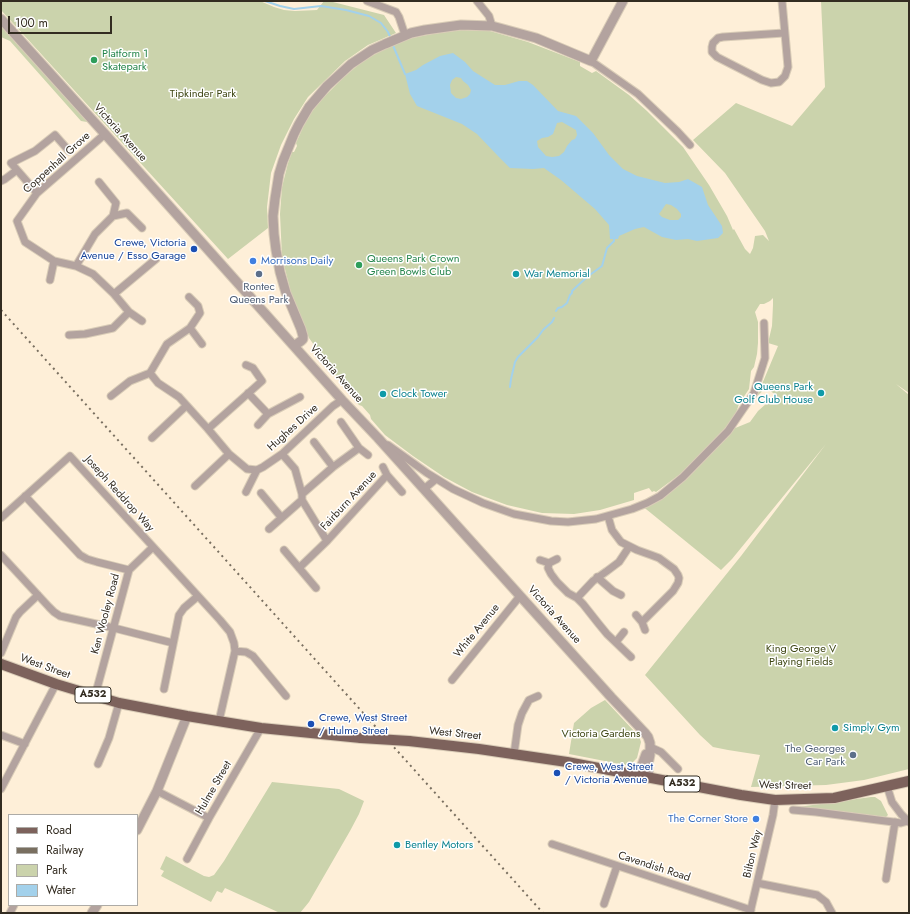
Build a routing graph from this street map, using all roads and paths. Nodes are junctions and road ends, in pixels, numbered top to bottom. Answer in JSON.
{"nodes":[{"id":1,"x":367,"y":1,"type":"edge"},
{"id":2,"x":477,"y":1,"type":"edge"},
{"id":3,"x":623,"y":1,"type":"edge"},
{"id":4,"x":782,"y":1,"type":"edge"},
{"id":5,"x":1,"y":19,"type":"edge"},
{"id":6,"x":492,"y":26,"type":"junction"},
{"id":7,"x":784,"y":33,"type":"junction"},
{"id":8,"x":401,"y":37,"type":"junction"},
{"id":9,"x":591,"y":61,"type":"junction"},
{"id":10,"x":105,"y":134,"type":"junction"},
{"id":11,"x":690,"y":145,"type":"dead end"},
{"id":12,"x":69,"y":150,"type":"dead end"},
{"id":13,"x":17,"y":170,"type":"junction"},
{"id":14,"x":1,"y":181,"type":"edge"},
{"id":15,"x":99,"y":182,"type":"dead end"},
{"id":16,"x":37,"y":193,"type":"junction"},
{"id":17,"x":113,"y":216,"type":"junction"},
{"id":18,"x":142,"y":228,"type":"dead end"},
{"id":19,"x":156,"y":259,"type":"dead end"},
{"id":20,"x":54,"y":261,"type":"junction"},
{"id":21,"x":76,"y":266,"type":"junction"},
{"id":22,"x":50,"y":280,"type":"dead end"},
{"id":23,"x":114,"y":294,"type":"junction"},
{"id":24,"x":189,"y":297,"type":"dead end"},
{"id":25,"x":129,"y":312,"type":"junction"},
{"id":26,"x":142,"y":321,"type":"dead end"},
{"id":27,"x":764,"y":323,"type":"dead end"},
{"id":28,"x":190,"y":328,"type":"junction"},
{"id":29,"x":69,"y":335,"type":"dead end"},
{"id":30,"x":202,"y":344,"type":"dead end"},
{"id":31,"x":294,"y":346,"type":"junction"},
{"id":32,"x":246,"y":365,"type":"dead end"},
{"id":33,"x":150,"y":373,"type":"junction"},
{"id":34,"x":248,"y":393,"type":"junction"},
{"id":35,"x":111,"y":396,"type":"dead end"},
{"id":36,"x":300,"y":397,"type":"dead end"},
{"id":37,"x":342,"y":400,"type":"junction"},
{"id":38,"x":186,"y":406,"type":"junction"},
{"id":39,"x":268,"y":414,"type":"junction"},
{"id":40,"x":342,"y":422,"type":"dead end"},
{"id":41,"x":258,"y":425,"type":"dead end"},
{"id":42,"x":208,"y":429,"type":"junction"},
{"id":43,"x":152,"y":438,"type":"dead end"},
{"id":44,"x":378,"y":438,"type":"junction"},
{"id":45,"x":314,"y":442,"type":"dead end"},
{"id":46,"x":359,"y":448,"type":"junction"},
{"id":47,"x":229,"y":454,"type":"junction"},
{"id":48,"x":282,"y":454,"type":"junction"},
{"id":49,"x":368,"y":455,"type":"dead end"},
{"id":50,"x":333,"y":467,"type":"junction"},
{"id":51,"x":383,"y":467,"type":"dead end"},
{"id":52,"x":257,"y":470,"type":"junction"},
{"id":53,"x":387,"y":475,"type":"junction"},
{"id":54,"x":436,"y":479,"type":"junction"},
{"id":55,"x":195,"y":486,"type":"dead end"},
{"id":56,"x":424,"y":489,"type":"junction"},
{"id":57,"x":246,"y":492,"type":"dead end"},
{"id":58,"x":402,"y":492,"type":"dead end"},
{"id":59,"x":261,"y":493,"type":"dead end"},
{"id":60,"x":25,"y":496,"type":"junction"},
{"id":61,"x":302,"y":497,"type":"junction"},
{"id":62,"x":608,"y":516,"type":"junction"},
{"id":63,"x":281,"y":517,"type":"junction"},
{"id":64,"x":1,"y":518,"type":"edge"},
{"id":65,"x":269,"y":529,"type":"dead end"},
{"id":66,"x":327,"y":541,"type":"junction"},
{"id":67,"x":153,"y":547,"type":"junction"},
{"id":68,"x":629,"y":547,"type":"junction"},
{"id":69,"x":284,"y":550,"type":"dead end"},
{"id":70,"x":1,"y":555,"type":"edge"},
{"id":71,"x":557,"y":559,"type":"dead end"},
{"id":72,"x":540,"y":560,"type":"dead end"},
{"id":73,"x":548,"y":563,"type":"junction"},
{"id":74,"x":299,"y":568,"type":"junction"},
{"id":75,"x":129,"y":570,"type":"junction"},
{"id":76,"x":597,"y":577,"type":"junction"},
{"id":77,"x":316,"y":588,"type":"dead end"},
{"id":78,"x":38,"y":595,"type":"junction"},
{"id":79,"x":621,"y":595,"type":"dead end"},
{"id":80,"x":198,"y":596,"type":"junction"},
{"id":81,"x":520,"y":596,"type":"junction"},
{"id":82,"x":577,"y":598,"type":"junction"},
{"id":83,"x":636,"y":615,"type":"dead end"},
{"id":84,"x":642,"y":622,"type":"junction"},
{"id":85,"x":114,"y":628,"type":"junction"},
{"id":86,"x":646,"y":630,"type":"dead end"},
{"id":87,"x":624,"y":632,"type":"dead end"},
{"id":88,"x":616,"y":642,"type":"junction"},
{"id":89,"x":174,"y":643,"type":"junction"},
{"id":90,"x":235,"y":651,"type":"junction"},
{"id":91,"x":1,"y":653,"type":"edge"},
{"id":92,"x":631,"y":657,"type":"dead end"},
{"id":93,"x":1,"y":664,"type":"edge"},
{"id":94,"x":452,"y":680,"type":"dead end"},
{"id":95,"x":56,"y":684,"type":"junction"},
{"id":96,"x":164,"y":689,"type":"dead end"},
{"id":97,"x":95,"y":696,"type":"junction"},
{"id":98,"x":286,"y":696,"type":"dead end"},
{"id":99,"x":538,"y":696,"type":"dead end"},
{"id":100,"x":119,"y":703,"type":"junction"},
{"id":101,"x":187,"y":716,"type":"junction"},
{"id":102,"x":219,"y":721,"type":"junction"},
{"id":103,"x":261,"y":728,"type":"junction"},
{"id":104,"x":1,"y":735,"type":"edge"},
{"id":105,"x":25,"y":744,"type":"junction"},
{"id":106,"x":650,"y":748,"type":"junction"},
{"id":107,"x":514,"y":754,"type":"junction"},
{"id":108,"x":98,"y":764,"type":"dead end"},
{"id":109,"x":678,"y":769,"type":"dead end"},
{"id":110,"x":638,"y":776,"type":"junction"},
{"id":111,"x":649,"y":778,"type":"junction"},
{"id":112,"x":909,"y":781,"type":"edge"},
{"id":113,"x":887,"y":786,"type":"junction"},
{"id":114,"x":1,"y":789,"type":"edge"},
{"id":115,"x":157,"y":791,"type":"junction"},
{"id":116,"x":776,"y":800,"type":"junction"},
{"id":117,"x":793,"y":810,"type":"dead end"},
{"id":118,"x":209,"y":818,"type":"junction"},
{"id":119,"x":909,"y":821,"type":"edge"},
{"id":120,"x":895,"y":822,"type":"junction"},
{"id":121,"x":138,"y":828,"type":"edge"},
{"id":122,"x":552,"y":844,"type":"dead end"},
{"id":123,"x":187,"y":859,"type":"dead end"},
{"id":124,"x":617,"y":866,"type":"junction"},
{"id":125,"x":886,"y":880,"type":"dead end"},
{"id":126,"x":757,"y":883,"type":"junction"},
{"id":127,"x":604,"y":904,"type":"dead end"},
{"id":128,"x":750,"y":912,"type":"edge"},
{"id":129,"x":832,"y":913,"type":"edge"}],
"edges":[{"from":1,"to":8,"type":"street"},
{"from":2,"to":6,"type":"street"},
{"from":3,"to":9,"type":"street"},
{"from":4,"to":7,"type":"street"},
{"from":5,"to":10,"type":"street","name":"Victoria Avenue"},
{"from":6,"to":8,"type":"street"},
{"from":6,"to":9,"type":"street"},
{"from":7,"to":7,"type":"street"},
{"from":8,"to":31,"type":"street"},
{"from":9,"to":11,"type":"street"},
{"from":10,"to":16,"type":"street","name":"Coppenhall Grove"},
{"from":10,"to":31,"type":"street","name":"Victoria Avenue"},
{"from":12,"to":13,"type":"street"},
{"from":13,"to":14,"type":"street"},
{"from":13,"to":16,"type":"street"},
{"from":15,"to":17,"type":"street"},
{"from":16,"to":20,"type":"street","name":"Coppenhall Grove"},
{"from":17,"to":18,"type":"street"},
{"from":17,"to":21,"type":"street"},
{"from":19,"to":23,"type":"street"},
{"from":20,"to":21,"type":"street","name":"Coppenhall Grove"},
{"from":20,"to":22,"type":"street"},
{"from":21,"to":23,"type":"street","name":"Coppenhall Grove"},
{"from":23,"to":25,"type":"street","name":"Coppenhall Grove"},
{"from":24,"to":28,"type":"street"},
{"from":25,"to":26,"type":"street","name":"Coppenhall Grove"},
{"from":25,"to":29,"type":"street"},
{"from":27,"to":62,"type":"street"},
{"from":28,"to":30,"type":"street"},
{"from":28,"to":33,"type":"street"},
{"from":31,"to":37,"type":"street","name":"Victoria Avenue"},
{"from":32,"to":34,"type":"street"},
{"from":33,"to":35,"type":"street"},
{"from":33,"to":38,"type":"street"},
{"from":34,"to":39,"type":"street"},
{"from":34,"to":42,"type":"street"},
{"from":36,"to":39,"type":"street","name":"Hughes Drive"},
{"from":37,"to":44,"type":"street","name":"Victoria Avenue"},
{"from":37,"to":48,"type":"street","name":"Hughes Drive"},
{"from":38,"to":42,"type":"street"},
{"from":38,"to":43,"type":"street"},
{"from":39,"to":41,"type":"street","name":"Hughes Drive"},
{"from":40,"to":46,"type":"street","name":"Fairburn Avenue"},
{"from":42,"to":47,"type":"street"},
{"from":44,"to":54,"type":"street"},
{"from":44,"to":56,"type":"street","name":"Victoria Avenue"},
{"from":45,"to":50,"type":"street"},
{"from":46,"to":49,"type":"street","name":"Fairburn Avenue"},
{"from":46,"to":50,"type":"street"},
{"from":47,"to":52,"type":"street"},
{"from":47,"to":55,"type":"street"},
{"from":48,"to":52,"type":"street","name":"Hughes Drive"},
{"from":48,"to":61,"type":"street","name":"Fairburn Avenue"},
{"from":50,"to":61,"type":"street"},
{"from":51,"to":53,"type":"street","name":"Fairburn Avenue"},
{"from":52,"to":57,"type":"street"},
{"from":53,"to":58,"type":"street","name":"Fairburn Avenue"},
{"from":53,"to":66,"type":"street","name":"Fairburn Avenue"},
{"from":54,"to":56,"type":"street"},
{"from":54,"to":62,"type":"street"},
{"from":56,"to":81,"type":"street","name":"Victoria Avenue"},
{"from":59,"to":63,"type":"street"},
{"from":60,"to":64,"type":"street"},
{"from":60,"to":67,"type":"street","name":"Joseph Reddrop Way"},
{"from":60,"to":75,"type":"street"},
{"from":61,"to":63,"type":"street"},
{"from":61,"to":66,"type":"street","name":"Fairburn Avenue"},
{"from":62,"to":68,"type":"street"},
{"from":63,"to":65,"type":"street"},
{"from":66,"to":74,"type":"street","name":"Fairburn Avenue"},
{"from":67,"to":75,"type":"street","name":"Ken Wooley Road"},
{"from":67,"to":80,"type":"street","name":"Joseph Reddrop Way"},
{"from":68,"to":76,"type":"street"},
{"from":68,"to":84,"type":"street"},
{"from":69,"to":74,"type":"street"},
{"from":70,"to":78,"type":"street"},
{"from":71,"to":73,"type":"street"},
{"from":72,"to":73,"type":"street"},
{"from":73,"to":82,"type":"street"},
{"from":74,"to":77,"type":"street"},
{"from":75,"to":85,"type":"street","name":"Ken Wooley Road"},
{"from":76,"to":79,"type":"street"},
{"from":76,"to":82,"type":"street"},
{"from":78,"to":85,"type":"street"},
{"from":78,"to":91,"type":"street"},
{"from":80,"to":89,"type":"street"},
{"from":80,"to":90,"type":"street","name":"Joseph Reddrop Way"},
{"from":81,"to":94,"type":"street","name":"White Avenue"},
{"from":81,"to":106,"type":"street","name":"Victoria Avenue"},
{"from":82,"to":88,"type":"street"},
{"from":83,"to":84,"type":"street"},
{"from":84,"to":86,"type":"street"},
{"from":85,"to":89,"type":"street"},
{"from":85,"to":97,"type":"street","name":"Ken Wooley Road"},
{"from":87,"to":88,"type":"street"},
{"from":88,"to":92,"type":"street"},
{"from":89,"to":96,"type":"street"},
{"from":90,"to":98,"type":"street"},
{"from":90,"to":102,"type":"street"},
{"from":93,"to":95,"type":"main road","name":"West Street","number":"A532"},
{"from":95,"to":97,"type":"main road","name":"West Street","number":"A532"},
{"from":95,"to":105,"type":"street"},
{"from":97,"to":100,"type":"main road","name":"West Street","number":"A532"},
{"from":99,"to":107,"type":"street"},
{"from":100,"to":101,"type":"main road","name":"West Street","number":"A532"},
{"from":100,"to":108,"type":"street"},
{"from":101,"to":102,"type":"main road","name":"West Street","number":"A532"},
{"from":101,"to":115,"type":"street"},
{"from":102,"to":103,"type":"main road","name":"West Street","number":"A532"},
{"from":103,"to":107,"type":"main road","name":"West Street","number":"A532","bridge":true},
{"from":103,"to":118,"type":"street","name":"Hulme Street"},
{"from":104,"to":105,"type":"street"},
{"from":105,"to":114,"type":"street"},
{"from":106,"to":109,"type":"street"},
{"from":106,"to":110,"type":"street"},
{"from":106,"to":111,"type":"street","name":"Victoria Avenue"},
{"from":107,"to":110,"type":"main road","name":"West Street","number":"A532"},
{"from":110,"to":111,"type":"main road","name":"West Street","number":"A532"},
{"from":111,"to":116,"type":"main road","name":"West Street","number":"A532"},
{"from":112,"to":113,"type":"main road","name":"West Street","number":"A532"},
{"from":113,"to":116,"type":"main road","name":"West Street","number":"A532"},
{"from":113,"to":119,"type":"street"},
{"from":115,"to":118,"type":"street"},
{"from":115,"to":121,"type":"street"},
{"from":116,"to":126,"type":"street","name":"Bilton Way"},
{"from":117,"to":120,"type":"street"},
{"from":118,"to":123,"type":"street","name":"Hulme Street"},
{"from":119,"to":120,"type":"street"},
{"from":120,"to":125,"type":"street"},
{"from":122,"to":124,"type":"street","name":"Cavendish Road"},
{"from":124,"to":127,"type":"street"},
{"from":124,"to":128,"type":"street","name":"Cavendish Road"},
{"from":126,"to":128,"type":"street","name":"Bilton Way"},
{"from":126,"to":129,"type":"street"}]}
